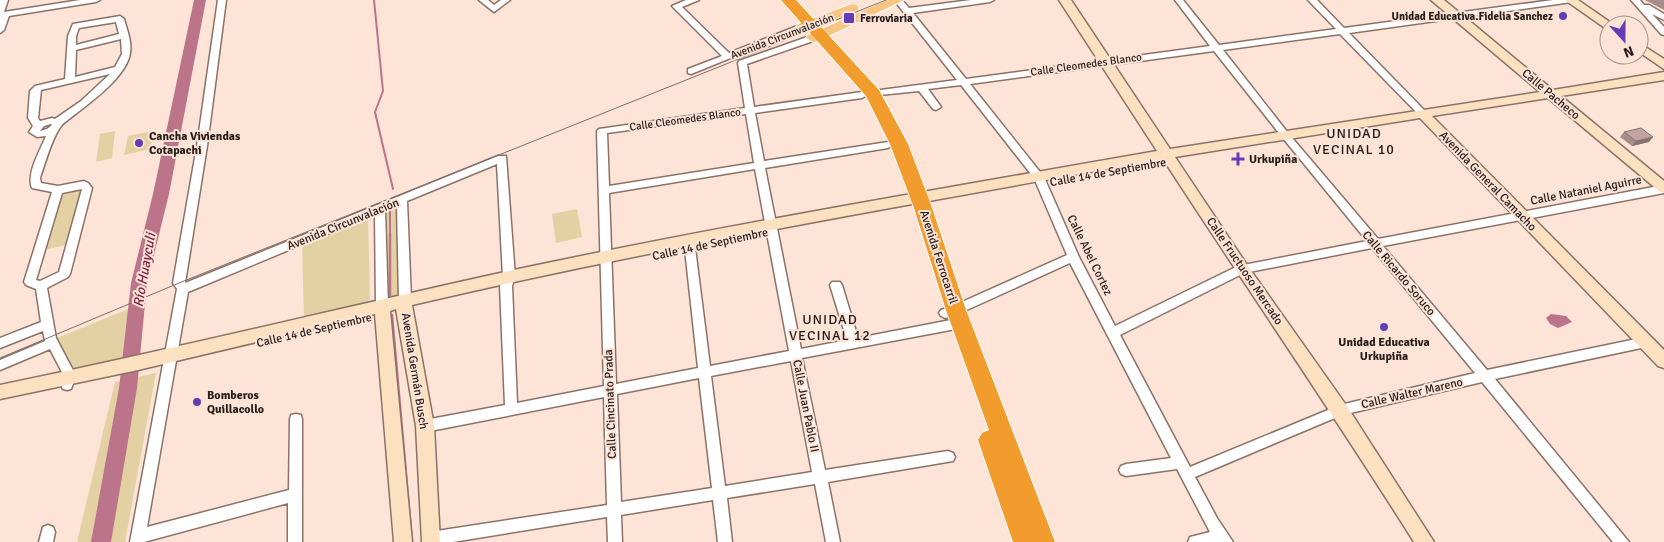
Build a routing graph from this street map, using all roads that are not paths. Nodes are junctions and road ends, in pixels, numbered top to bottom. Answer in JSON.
{"nodes":[{"id":1,"x":4,"y":0,"type":"edge"},
{"id":2,"x":96,"y":0,"type":"edge"},
{"id":3,"x":222,"y":0,"type":"edge"},
{"id":4,"x":483,"y":0,"type":"edge"},
{"id":5,"x":506,"y":0,"type":"edge"},
{"id":6,"x":695,"y":0,"type":"edge"},
{"id":7,"x":777,"y":0,"type":"edge"},
{"id":8,"x":788,"y":0,"type":"edge"},
{"id":9,"x":874,"y":0,"type":"edge"},
{"id":10,"x":898,"y":0,"type":"edge"},
{"id":11,"x":990,"y":0,"type":"edge"},
{"id":12,"x":1066,"y":0,"type":"edge"},
{"id":13,"x":1179,"y":0,"type":"edge"},
{"id":14,"x":1312,"y":0,"type":"edge"},
{"id":15,"x":1438,"y":0,"type":"edge"},
{"id":16,"x":1571,"y":0,"type":"edge"},
{"id":17,"x":1636,"y":1,"type":"edge"},
{"id":18,"x":908,"y":11,"type":"junction"},
{"id":19,"x":2,"y":14,"type":"edge"},
{"id":20,"x":1456,"y":16,"type":"junction"},
{"id":21,"x":1664,"y":17,"type":"edge"},
{"id":22,"x":1599,"y":19,"type":"edge"},
{"id":23,"x":1662,"y":28,"type":"edge"},
{"id":24,"x":0,"y":30,"type":"edge"},
{"id":25,"x":1342,"y":30,"type":"junction"},
{"id":26,"x":812,"y":31,"type":"junction"},
{"id":27,"x":123,"y":36,"type":"junction"},
{"id":28,"x":1217,"y":46,"type":"junction"},
{"id":29,"x":71,"y":49,"type":"junction"},
{"id":30,"x":1649,"y":55,"type":"edge"},
{"id":31,"x":728,"y":57,"type":"junction"},
{"id":32,"x":1106,"y":62,"type":"junction"},
{"id":33,"x":742,"y":63,"type":"joint"},
{"id":34,"x":1664,"y":65,"type":"edge"},
{"id":35,"x":119,"y":69,"type":"junction"},
{"id":36,"x":691,"y":71,"type":"dead end"},
{"id":37,"x":1664,"y":76,"type":"edge"},
{"id":38,"x":70,"y":80,"type":"junction"},
{"id":39,"x":962,"y":81,"type":"junction"},
{"id":40,"x":921,"y":87,"type":"junction"},
{"id":41,"x":868,"y":94,"type":"junction"},
{"id":42,"x":1551,"y":94,"type":"junction"},
{"id":43,"x":936,"y":108,"type":"dead end"},
{"id":44,"x":751,"y":110,"type":"junction"},
{"id":45,"x":1424,"y":115,"type":"junction"},
{"id":46,"x":55,"y":126,"type":"junction"},
{"id":47,"x":602,"y":131,"type":"joint"},
{"id":48,"x":1288,"y":138,"type":"junction"},
{"id":49,"x":888,"y":145,"type":"junction"},
{"id":50,"x":1168,"y":157,"type":"junction"},
{"id":51,"x":758,"y":164,"type":"junction"},
{"id":52,"x":1041,"y":181,"type":"junction"},
{"id":53,"x":1664,"y":188,"type":"edge"},
{"id":54,"x":58,"y":190,"type":"junction"},
{"id":55,"x":604,"y":190,"type":"junction"},
{"id":56,"x":402,"y":200,"type":"junction"},
{"id":57,"x":915,"y":202,"type":"junction"},
{"id":58,"x":380,"y":209,"type":"junction"},
{"id":59,"x":1522,"y":216,"type":"junction"},
{"id":60,"x":771,"y":228,"type":"junction"},
{"id":61,"x":690,"y":244,"type":"junction"},
{"id":62,"x":1375,"y":244,"type":"junction"},
{"id":63,"x":1074,"y":257,"type":"junction"},
{"id":64,"x":606,"y":262,"type":"junction"},
{"id":65,"x":1242,"y":269,"type":"junction"},
{"id":66,"x":507,"y":282,"type":"junction"},
{"id":67,"x":836,"y":285,"type":"dead end"},
{"id":68,"x":41,"y":286,"type":"junction"},
{"id":69,"x":183,"y":289,"type":"junction"},
{"id":70,"x":405,"y":304,"type":"junction"},
{"id":71,"x":382,"y":311,"type":"junction"},
{"id":72,"x":952,"y":318,"type":"junction"},
{"id":73,"x":49,"y":324,"type":"junction"},
{"id":74,"x":1114,"y":332,"type":"junction"},
{"id":75,"x":1646,"y":342,"type":"junction"},
{"id":76,"x":0,"y":343,"type":"edge"},
{"id":77,"x":52,"y":343,"type":"junction"},
{"id":78,"x":854,"y":343,"type":"junction"},
{"id":79,"x":796,"y":355,"type":"junction"},
{"id":80,"x":170,"y":359,"type":"junction"},
{"id":81,"x":1664,"y":361,"type":"edge"},
{"id":82,"x":0,"y":365,"type":"edge"},
{"id":83,"x":704,"y":372,"type":"junction"},
{"id":84,"x":1485,"y":376,"type":"junction"},
{"id":85,"x":69,"y":380,"type":"junction"},
{"id":86,"x":610,"y":390,"type":"junction"},
{"id":87,"x":0,"y":392,"type":"edge"},
{"id":88,"x":0,"y":399,"type":"edge"},
{"id":89,"x":511,"y":408,"type":"junction"},
{"id":90,"x":1340,"y":410,"type":"junction"},
{"id":91,"x":296,"y":419,"type":"dead end"},
{"id":92,"x":425,"y":426,"type":"junction"},
{"id":93,"x":948,"y":458,"type":"dead end"},
{"id":94,"x":1181,"y":462,"type":"junction"},
{"id":95,"x":1126,"y":470,"type":"dead end"},
{"id":96,"x":1188,"y":474,"type":"junction"},
{"id":97,"x":820,"y":478,"type":"junction"},
{"id":98,"x":719,"y":494,"type":"junction"},
{"id":99,"x":295,"y":495,"type":"junction"},
{"id":100,"x":613,"y":511,"type":"junction"},
{"id":101,"x":137,"y":539,"type":"edge"},
{"id":102,"x":1223,"y":539,"type":"edge"},
{"id":103,"x":431,"y":541,"type":"edge"},
{"id":104,"x":294,"y":542,"type":"edge"},
{"id":105,"x":403,"y":542,"type":"edge"},
{"id":106,"x":615,"y":542,"type":"edge"},
{"id":107,"x":725,"y":542,"type":"edge"},
{"id":108,"x":833,"y":542,"type":"edge"},
{"id":109,"x":1026,"y":542,"type":"edge"},
{"id":110,"x":1042,"y":542,"type":"edge"},
{"id":111,"x":1196,"y":542,"type":"edge"},
{"id":112,"x":1425,"y":542,"type":"edge"},
{"id":113,"x":1622,"y":542,"type":"edge"}],
"edges":[{"from":1,"to":19,"type":"street"},
{"from":2,"to":19,"type":"street"},
{"from":3,"to":69,"type":"street"},
{"from":4,"to":5,"type":"street"},
{"from":6,"to":31,"type":"street"},
{"from":7,"to":26,"type":"highway","name":"Avenida Ferrocarril"},
{"from":8,"to":26,"type":"highway","name":"Avenida Ferrocarril"},
{"from":9,"to":26,"type":"main road","name":"Avenida Circunvalación"},
{"from":10,"to":18,"type":"street","name":"Calle Abel Cortez"},
{"from":10,"to":26,"type":"main road","name":"Avenida Circunvalación"},
{"from":11,"to":18,"type":"street"},
{"from":12,"to":32,"type":"street","name":"Calle Fructuoso Mercado"},
{"from":13,"to":28,"type":"street","name":"Calle Ricardo Soruco"},
{"from":14,"to":25,"type":"street","name":"Avenida General Camacho"},
{"from":15,"to":20,"type":"street","name":"Calle Pacheco"},
{"from":16,"to":20,"type":"street","name":"Calle Cleomedes Blanco"},
{"from":16,"to":22,"type":"street"},
{"from":17,"to":21,"type":"street"},
{"from":17,"to":23,"type":"street"},
{"from":18,"to":39,"type":"street","name":"Calle Abel Cortez"},
{"from":19,"to":24,"type":"street"},
{"from":20,"to":25,"type":"street","name":"Calle Cleomedes Blanco"},
{"from":20,"to":42,"type":"street","name":"Calle Pacheco"},
{"from":25,"to":28,"type":"street","name":"Calle Cleomedes Blanco"},
{"from":25,"to":45,"type":"street","name":"Avenida General Camacho"},
{"from":26,"to":31,"type":"street","name":"Avenida Circunvalación"},
{"from":26,"to":33,"type":"street","name":"Avenida Circunvalación"},
{"from":26,"to":41,"type":"highway","name":"Avenida Ferrocarril"},
{"from":27,"to":29,"type":"street"},
{"from":27,"to":29,"type":"street"},
{"from":27,"to":35,"type":"street"},
{"from":28,"to":32,"type":"street","name":"Calle Cleomedes Blanco"},
{"from":28,"to":48,"type":"street","name":"Calle Ricardo Soruco"},
{"from":29,"to":38,"type":"street"},
{"from":30,"to":34,"type":"street"},
{"from":31,"to":36,"type":"street","name":"Avenida Circunvalación"},
{"from":32,"to":39,"type":"street","name":"Calle Cleomedes Blanco"},
{"from":32,"to":50,"type":"street","name":"Calle Fructuoso Mercado"},
{"from":33,"to":44,"type":"street","name":"Calle Juan Pablo II"},
{"from":35,"to":38,"type":"street"},
{"from":35,"to":46,"type":"street"},
{"from":37,"to":42,"type":"street","name":"Calle 14 de Septiembre"},
{"from":38,"to":46,"type":"street"},
{"from":39,"to":40,"type":"street","name":"Calle Cleomedes Blanco"},
{"from":39,"to":52,"type":"street","name":"Calle Abel Cortez"},
{"from":40,"to":41,"type":"street","name":"Calle Cleomedes Blanco"},
{"from":40,"to":43,"type":"street"},
{"from":41,"to":44,"type":"street","name":"Calle Cleomedes Blanco"},
{"from":41,"to":49,"type":"highway","name":"Avenida Ferrocarril"},
{"from":41,"to":57,"type":"highway","name":"Avenida Ferrocarril"},
{"from":42,"to":45,"type":"street","name":"Calle 14 de Septiembre"},
{"from":42,"to":53,"type":"street","name":"Calle Pacheco"},
{"from":44,"to":47,"type":"street","name":"Calle Cleomedes Blanco"},
{"from":44,"to":51,"type":"street","name":"Calle Juan Pablo II"},
{"from":45,"to":48,"type":"street","name":"Calle 14 de Septiembre"},
{"from":45,"to":59,"type":"street","name":"Avenida General Camacho"},
{"from":46,"to":54,"type":"street"},
{"from":47,"to":55,"type":"street","name":"Calle Cincinato Prada"},
{"from":48,"to":50,"type":"street","name":"Calle 14 de Septiembre"},
{"from":48,"to":62,"type":"street","name":"Calle Ricardo Soruco"},
{"from":49,"to":51,"type":"street"},
{"from":49,"to":57,"type":"highway","name":"Avenida Ferrocarril"},
{"from":50,"to":52,"type":"street","name":"Calle 14 de Septiembre"},
{"from":50,"to":65,"type":"street","name":"Calle Fructuoso Mercado"},
{"from":51,"to":55,"type":"street"},
{"from":51,"to":60,"type":"street","name":"Calle Juan Pablo II"},
{"from":52,"to":57,"type":"street","name":"Calle 14 de Septiembre"},
{"from":52,"to":63,"type":"street","name":"Calle Abel Cortez"},
{"from":53,"to":59,"type":"street","name":"Calle Nataniel Aguirre"},
{"from":54,"to":68,"type":"street"},
{"from":54,"to":68,"type":"street"},
{"from":55,"to":64,"type":"street","name":"Calle Cincinato Prada"},
{"from":56,"to":58,"type":"street","name":"Avenida Circunvalación"},
{"from":56,"to":66,"type":"street","name":"Avenida Circunvalación"},
{"from":56,"to":70,"type":"street","name":"Avenida Germán Busch"},
{"from":57,"to":60,"type":"street","name":"Calle 14 de Septiembre"},
{"from":57,"to":72,"type":"highway","name":"Avenida Ferrocarril"},
{"from":58,"to":69,"type":"street","name":"Avenida Circunvalación"},
{"from":58,"to":71,"type":"street","name":"Avenida Germán Busch"},
{"from":59,"to":62,"type":"street","name":"Calle Nataniel Aguirre"},
{"from":59,"to":75,"type":"street","name":"Avenida General Camacho"},
{"from":60,"to":61,"type":"street","name":"Calle 14 de Septiembre"},
{"from":60,"to":79,"type":"street","name":"Calle Juan Pablo II"},
{"from":61,"to":64,"type":"street","name":"Calle 14 de Septiembre"},
{"from":61,"to":83,"type":"street"},
{"from":62,"to":65,"type":"street","name":"Calle Nataniel Aguirre"},
{"from":62,"to":84,"type":"street","name":"Calle Ricardo Soruco"},
{"from":63,"to":72,"type":"street"},
{"from":63,"to":74,"type":"street","name":"Calle Abel Cortez"},
{"from":64,"to":66,"type":"street","name":"Calle 14 de Septiembre"},
{"from":64,"to":86,"type":"street","name":"Calle Cincinato Prada"},
{"from":65,"to":74,"type":"street","name":"Calle Nataniel Aguirre"},
{"from":65,"to":90,"type":"street","name":"Calle Fructuoso Mercado"},
{"from":66,"to":70,"type":"street","name":"Calle 14 de Septiembre"},
{"from":66,"to":89,"type":"street"},
{"from":67,"to":78,"type":"street"},
{"from":68,"to":73,"type":"street"},
{"from":69,"to":80,"type":"street"},
{"from":70,"to":71,"type":"street","name":"Calle 14 de Septiembre"},
{"from":70,"to":92,"type":"street","name":"Avenida Germán Busch"},
{"from":71,"to":80,"type":"street","name":"Calle 14 de Septiembre"},
{"from":71,"to":105,"type":"street","name":"Avenida Germán Busch"},
{"from":72,"to":78,"type":"street"},
{"from":72,"to":109,"type":"highway","name":"Avenida Ferrocarril"},
{"from":72,"to":110,"type":"highway","name":"Avenida Ferrocarril"},
{"from":73,"to":76,"type":"street"},
{"from":73,"to":77,"type":"street"},
{"from":74,"to":94,"type":"street","name":"Calle Abel Cortez"},
{"from":75,"to":81,"type":"street","name":"Avenida General Camacho"},
{"from":75,"to":84,"type":"street","name":"Calle Walter Mareno"},
{"from":77,"to":82,"type":"street"},
{"from":77,"to":85,"type":"street"},
{"from":78,"to":79,"type":"street"},
{"from":79,"to":83,"type":"street"},
{"from":79,"to":97,"type":"street","name":"Calle Juan Pablo II"},
{"from":80,"to":85,"type":"street","name":"Calle 14 de Septiembre"},
{"from":80,"to":101,"type":"street"},
{"from":83,"to":86,"type":"street"},
{"from":83,"to":98,"type":"street"},
{"from":84,"to":90,"type":"street","name":"Calle Walter Mareno"},
{"from":84,"to":113,"type":"street","name":"Calle Ricardo Soruco"},
{"from":85,"to":87,"type":"street","name":"Calle 14 de Septiembre"},
{"from":85,"to":88,"type":"street","name":"Calle 14 de Septiembre"},
{"from":86,"to":89,"type":"street"},
{"from":86,"to":100,"type":"street","name":"Calle Cincinato Prada"},
{"from":89,"to":92,"type":"street"},
{"from":90,"to":96,"type":"street","name":"Calle Walter Mareno"},
{"from":90,"to":112,"type":"street","name":"Calle Fructuoso Mercado"},
{"from":91,"to":99,"type":"street"},
{"from":92,"to":103,"type":"street","name":"Avenida Germán Busch"},
{"from":93,"to":97,"type":"street"},
{"from":94,"to":95,"type":"street"},
{"from":94,"to":96,"type":"street","name":"Calle Abel Cortez"},
{"from":96,"to":102,"type":"street","name":"Calle Abel Cortez"},
{"from":97,"to":98,"type":"street"},
{"from":97,"to":108,"type":"street","name":"Calle Juan Pablo II"},
{"from":98,"to":100,"type":"street"},
{"from":98,"to":107,"type":"street"},
{"from":99,"to":101,"type":"street"},
{"from":99,"to":104,"type":"street"},
{"from":100,"to":103,"type":"street"},
{"from":100,"to":106,"type":"street","name":"Calle Cincinato Prada"},
{"from":102,"to":111,"type":"street"}]}
